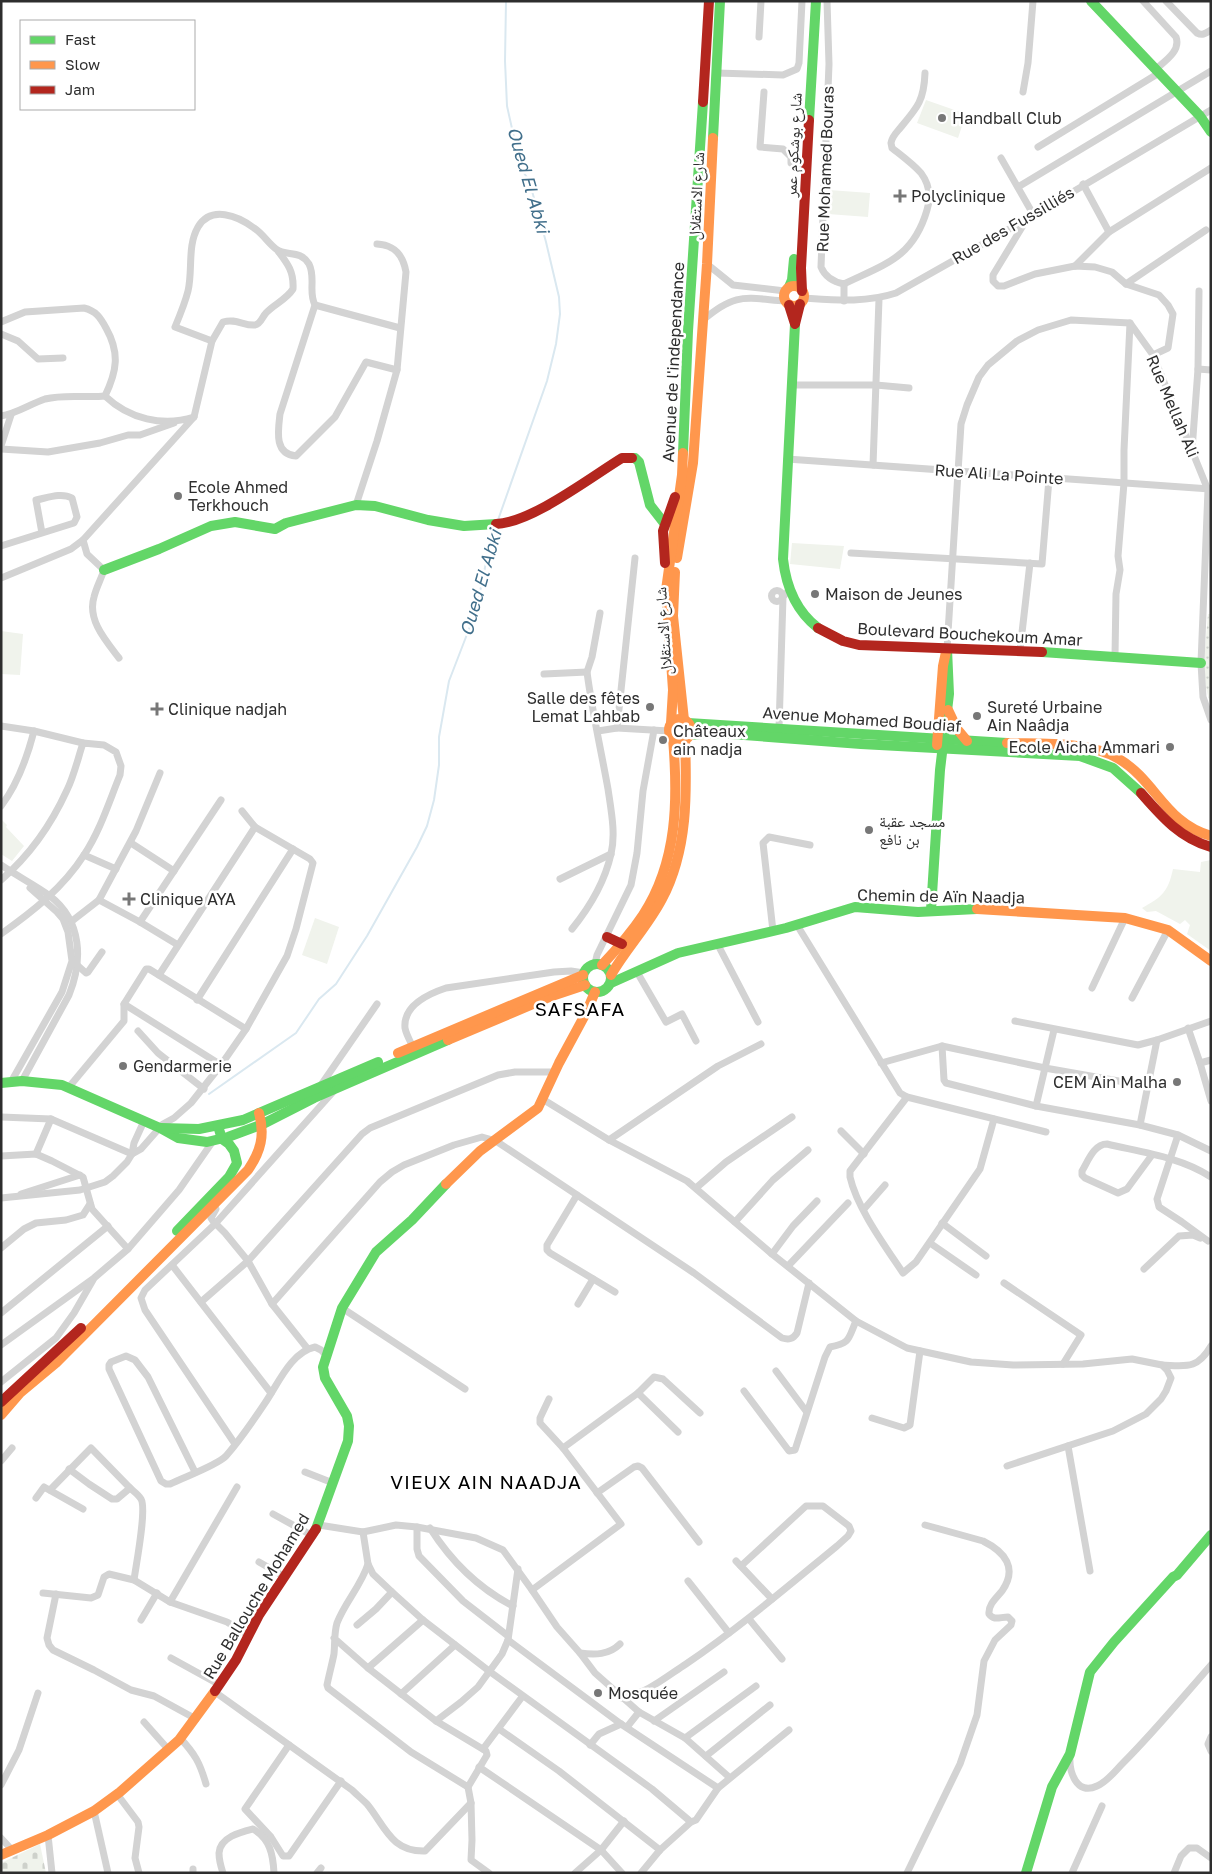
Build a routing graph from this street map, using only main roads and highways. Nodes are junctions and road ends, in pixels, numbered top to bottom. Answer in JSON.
{"nodes":[{"id":1,"x":709,"y":1,"type":"edge"},
{"id":2,"x":720,"y":1,"type":"edge"},
{"id":3,"x":810,"y":1,"type":"edge"},
{"id":4,"x":816,"y":1,"type":"edge"},
{"id":5,"x":1091,"y":1,"type":"edge"},
{"id":6,"x":1211,"y":132,"type":"edge"},
{"id":7,"x":803,"y":164,"type":"junction"},
{"id":8,"x":795,"y":324,"type":"joint"},
{"id":9,"x":682,"y":444,"type":"junction"},
{"id":10,"x":664,"y":524,"type":"junction"},
{"id":11,"x":677,"y":528,"type":"junction"},
{"id":12,"x":104,"y":570,"type":"road end"},
{"id":13,"x":666,"y":608,"type":"junction"},
{"id":14,"x":948,"y":649,"type":"junction"},
{"id":15,"x":967,"y":650,"type":"junction"},
{"id":16,"x":1201,"y":663,"type":"road end"},
{"id":17,"x":950,"y":670,"type":"junction"},
{"id":18,"x":948,"y":708,"type":"junction"},
{"id":19,"x":939,"y":716,"type":"junction"},
{"id":20,"x":686,"y":722,"type":"junction"},
{"id":21,"x":671,"y":731,"type":"junction"},
{"id":22,"x":918,"y":736,"type":"junction"},
{"id":23,"x":687,"y":737,"type":"junction"},
{"id":24,"x":967,"y":741,"type":"junction"},
{"id":25,"x":940,"y":744,"type":"junction"},
{"id":26,"x":1211,"y":836,"type":"edge"},
{"id":27,"x":1211,"y":847,"type":"edge"},
{"id":28,"x":931,"y":910,"type":"junction"},
{"id":29,"x":607,"y":937,"type":"road end"},
{"id":30,"x":622,"y":944,"type":"junction"},
{"id":31,"x":1211,"y":960,"type":"edge"},
{"id":32,"x":599,"y":964,"type":"junction"},
{"id":33,"x":584,"y":978,"type":"junction"},
{"id":34,"x":611,"y":979,"type":"junction"},
{"id":35,"x":594,"y":992,"type":"junction"},
{"id":36,"x":6,"y":1083,"type":"edge"},
{"id":37,"x":259,"y":1113,"type":"junction"},
{"id":38,"x":263,"y":1124,"type":"junction"},
{"id":39,"x":218,"y":1126,"type":"junction"},
{"id":40,"x":160,"y":1128,"type":"junction"},
{"id":41,"x":218,"y":1140,"type":"junction"},
{"id":42,"x":1,"y":1402,"type":"edge"},
{"id":43,"x":1,"y":1415,"type":"edge"},
{"id":44,"x":1211,"y":1535,"type":"edge"},
{"id":45,"x":1,"y":1855,"type":"edge"},
{"id":46,"x":1026,"y":1873,"type":"edge"}],
"edges":[{"from":1,"to":9,"type":"main road","name":"Avenue de l'independance"},
{"from":2,"to":11,"type":"main road","name":"شارع الاستقلال"},
{"from":3,"to":7,"type":"main road"},
{"from":4,"to":7,"type":"main road","name":"شارع بوشكوم عمر"},
{"from":5,"to":6,"type":"main road"},
{"from":7,"to":8,"type":"main road","name":"شارع بوشكوم عمر"},
{"from":8,"to":14,"type":"main road","name":"Boulevard Bouchekoum Amar"},
{"from":9,"to":10,"type":"main road"},
{"from":9,"to":11,"type":"main road","name":"Avenue de l'independance"},
{"from":10,"to":11,"type":"main road"},
{"from":10,"to":12,"type":"main road"},
{"from":10,"to":13,"type":"main road"},
{"from":11,"to":13,"type":"main road","name":"Avenue de l'independance"},
{"from":11,"to":20,"type":"main road","name":"شارع الاستقلال"},
{"from":13,"to":21,"type":"main road","name":"Avenue de l'independance"},
{"from":14,"to":15,"type":"main road","name":"Boulevard Bouchekoum Amar"},
{"from":14,"to":17,"type":"main road"},
{"from":14,"to":19,"type":"main road"},
{"from":15,"to":16,"type":"main road","name":"Boulevard Bouchekoum Amar"},
{"from":15,"to":17,"type":"main road"},
{"from":17,"to":18,"type":"main road"},
{"from":18,"to":24,"type":"main road"},
{"from":18,"to":25,"type":"main road"},
{"from":19,"to":22,"type":"main road"},
{"from":19,"to":25,"type":"main road"},
{"from":20,"to":21,"type":"main road"},
{"from":20,"to":22,"type":"main road","name":"Avenue Mohamed Boudiaf"},
{"from":20,"to":23,"type":"main road"},
{"from":21,"to":23,"type":"main road"},
{"from":21,"to":30,"type":"main road","name":"Avenue de l'independance"},
{"from":22,"to":25,"type":"main road","name":"Avenue Mohamed Boudiaf"},
{"from":23,"to":25,"type":"main road","name":"Avenue Mohamed Boudiaf"},
{"from":23,"to":34,"type":"main road"},
{"from":24,"to":25,"type":"main road","name":"Avenue Mohamed Boudiaf"},
{"from":24,"to":26,"type":"main road","name":"Avenue Mohamed Boudiaf"},
{"from":25,"to":27,"type":"main road","name":"Avenue Mohamed Boudiaf"},
{"from":25,"to":28,"type":"main road"},
{"from":28,"to":31,"type":"main road","name":"Chemin de Aïn Naadja"},
{"from":28,"to":34,"type":"main road","name":"Chemin de Aïn Naadja"},
{"from":29,"to":30,"type":"main road"},
{"from":30,"to":32,"type":"main road","name":"Avenue de l'independance"},
{"from":32,"to":33,"type":"main road"},
{"from":32,"to":34,"type":"main road"},
{"from":33,"to":35,"type":"main road"},
{"from":33,"to":37,"type":"main road"},
{"from":33,"to":38,"type":"main road"},
{"from":34,"to":35,"type":"main road"},
{"from":35,"to":45,"type":"main road","name":"Rue Ballouche Mohamed"},
{"from":36,"to":40,"type":"main road"},
{"from":37,"to":38,"type":"main road"},
{"from":37,"to":39,"type":"main road"},
{"from":38,"to":41,"type":"main road"},
{"from":38,"to":43,"type":"main road"},
{"from":39,"to":40,"type":"main road"},
{"from":39,"to":41,"type":"main road"},
{"from":40,"to":41,"type":"main road"},
{"from":41,"to":42,"type":"main road"},
{"from":44,"to":46,"type":"main road"}]}
